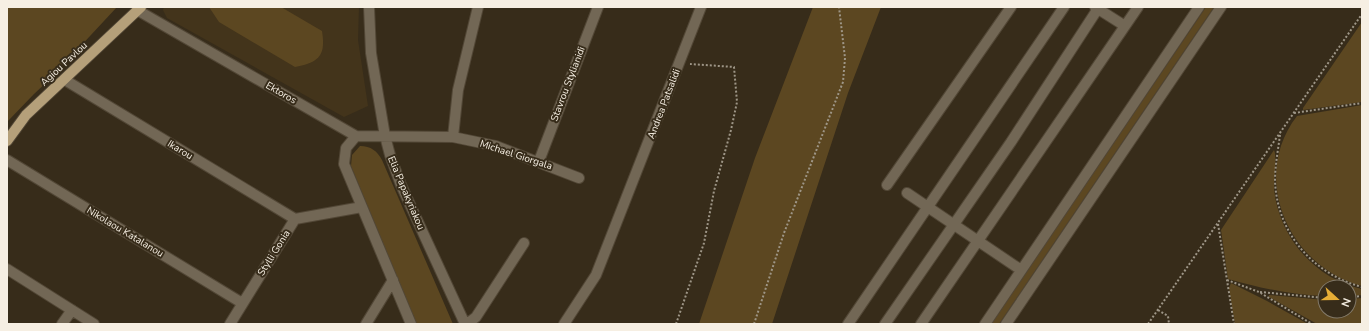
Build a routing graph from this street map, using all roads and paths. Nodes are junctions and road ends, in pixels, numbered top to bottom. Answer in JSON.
{"nodes":[{"id":1,"x":369,"y":7,"type":"edge"},
{"id":2,"x":478,"y":7,"type":"edge"},
{"id":3,"x":598,"y":7,"type":"edge"},
{"id":4,"x":701,"y":7,"type":"edge"},
{"id":5,"x":839,"y":7,"type":"edge"},
{"id":6,"x":1011,"y":7,"type":"edge"},
{"id":7,"x":1064,"y":7,"type":"edge"},
{"id":8,"x":1097,"y":7,"type":"edge"},
{"id":9,"x":1138,"y":7,"type":"edge"},
{"id":10,"x":1199,"y":7,"type":"edge"},
{"id":11,"x":1221,"y":7,"type":"edge"},
{"id":12,"x":139,"y":8,"type":"edge"},
{"id":13,"x":1362,"y":14,"type":"edge"},
{"id":14,"x":1125,"y":26,"type":"junction"},
{"id":15,"x":681,"y":61,"type":"junction"},
{"id":16,"x":65,"y":80,"type":"junction"},
{"id":17,"x":1362,"y":103,"type":"edge"},
{"id":18,"x":1294,"y":113,"type":"junction"},
{"id":19,"x":1280,"y":134,"type":"junction"},
{"id":20,"x":356,"y":136,"type":"junction"},
{"id":21,"x":385,"y":136,"type":"junction"},
{"id":22,"x":453,"y":136,"type":"junction"},
{"id":23,"x":7,"y":141,"type":"edge"},
{"id":24,"x":7,"y":160,"type":"edge"},
{"id":25,"x":539,"y":161,"type":"junction"},
{"id":26,"x":579,"y":178,"type":"dead end"},
{"id":27,"x":887,"y":185,"type":"dead end"},
{"id":28,"x":907,"y":193,"type":"dead end"},
{"id":29,"x":362,"y":207,"type":"junction"},
{"id":30,"x":927,"y":207,"type":"junction"},
{"id":31,"x":295,"y":219,"type":"junction"},
{"id":32,"x":1218,"y":223,"type":"junction"},
{"id":33,"x":953,"y":224,"type":"junction"},
{"id":34,"x":977,"y":241,"type":"junction"},
{"id":35,"x":524,"y":243,"type":"dead end"},
{"id":36,"x":7,"y":269,"type":"edge"},
{"id":37,"x":1021,"y":270,"type":"junction"},
{"id":38,"x":393,"y":280,"type":"junction"},
{"id":39,"x":1227,"y":280,"type":"junction"},
{"id":40,"x":1362,"y":287,"type":"edge"},
{"id":41,"x":1259,"y":292,"type":"junction"},
{"id":42,"x":1317,"y":297,"type":"edge"},
{"id":43,"x":242,"y":303,"type":"junction"},
{"id":44,"x":72,"y":310,"type":"junction"},
{"id":45,"x":1158,"y":310,"type":"junction"},
{"id":46,"x":62,"y":324,"type":"edge"},
{"id":47,"x":94,"y":324,"type":"edge"},
{"id":48,"x":230,"y":324,"type":"edge"},
{"id":49,"x":366,"y":324,"type":"edge"},
{"id":50,"x":411,"y":324,"type":"edge"},
{"id":51,"x":466,"y":324,"type":"edge"},
{"id":52,"x":564,"y":324,"type":"edge"},
{"id":53,"x":676,"y":324,"type":"edge"},
{"id":54,"x":754,"y":324,"type":"edge"},
{"id":55,"x":848,"y":324,"type":"edge"},
{"id":56,"x":885,"y":324,"type":"edge"},
{"id":57,"x":921,"y":324,"type":"edge"},
{"id":58,"x":985,"y":324,"type":"edge"},
{"id":59,"x":1006,"y":324,"type":"edge"},
{"id":60,"x":1148,"y":324,"type":"edge"},
{"id":61,"x":1170,"y":324,"type":"edge"},
{"id":62,"x":1234,"y":324,"type":"edge"},
{"id":63,"x":1312,"y":324,"type":"edge"}],
"edges":[{"from":1,"to":21,"type":"street","name":"Elia Papakyriakou"},
{"from":2,"to":22,"type":"street"},
{"from":3,"to":25,"type":"street","name":"Stavrou Stylianidi"},
{"from":4,"to":15,"type":"street","name":"Andrea Patsalidi"},
{"from":5,"to":54,"type":"path"},
{"from":6,"to":27,"type":"street"},
{"from":7,"to":30,"type":"street"},
{"from":8,"to":14,"type":"street"},
{"from":8,"to":33,"type":"street"},
{"from":9,"to":14,"type":"street"},
{"from":10,"to":37,"type":"street"},
{"from":11,"to":59,"type":"street"},
{"from":12,"to":16,"type":"main road","name":"Agiou Pavlou"},
{"from":12,"to":20,"type":"street","name":"Ektoros"},
{"from":13,"to":18,"type":"path"},
{"from":14,"to":34,"type":"street"},
{"from":15,"to":52,"type":"street","name":"Andrea Patsalidi"},
{"from":15,"to":53,"type":"path"},
{"from":16,"to":23,"type":"main road","name":"Agiou Pavlou"},
{"from":16,"to":31,"type":"street","name":"Ikarou"},
{"from":17,"to":18,"type":"path"},
{"from":18,"to":19,"type":"path"},
{"from":19,"to":32,"type":"path"},
{"from":19,"to":40,"type":"path"},
{"from":20,"to":21,"type":"street","name":"Michael Giorgala"},
{"from":20,"to":29,"type":"street"},
{"from":21,"to":22,"type":"street","name":"Michael Giorgala"},
{"from":21,"to":51,"type":"street","name":"Elia Papakyriakou"},
{"from":22,"to":25,"type":"street","name":"Michael Giorgala"},
{"from":24,"to":43,"type":"street","name":"Nikolaou Katalanou"},
{"from":25,"to":26,"type":"street","name":"Michael Giorgala"},
{"from":28,"to":30,"type":"street"},
{"from":29,"to":31,"type":"street","name":"Stylli Gonia"},
{"from":29,"to":38,"type":"street"},
{"from":30,"to":33,"type":"street"},
{"from":30,"to":55,"type":"street"},
{"from":31,"to":43,"type":"street","name":"Stylli Gonia"},
{"from":32,"to":39,"type":"path"},
{"from":32,"to":45,"type":"path"},
{"from":33,"to":34,"type":"street"},
{"from":33,"to":56,"type":"street"},
{"from":34,"to":37,"type":"street"},
{"from":34,"to":57,"type":"street"},
{"from":35,"to":51,"type":"street"},
{"from":36,"to":44,"type":"street"},
{"from":37,"to":58,"type":"street"},
{"from":38,"to":49,"type":"street"},
{"from":38,"to":50,"type":"street"},
{"from":39,"to":41,"type":"path"},
{"from":39,"to":62,"type":"path"},
{"from":41,"to":42,"type":"path"},
{"from":41,"to":63,"type":"path"},
{"from":43,"to":48,"type":"street","name":"Stylli Gonia"},
{"from":44,"to":46,"type":"street"},
{"from":44,"to":47,"type":"street"},
{"from":45,"to":60,"type":"path"},
{"from":45,"to":61,"type":"path"}]}
